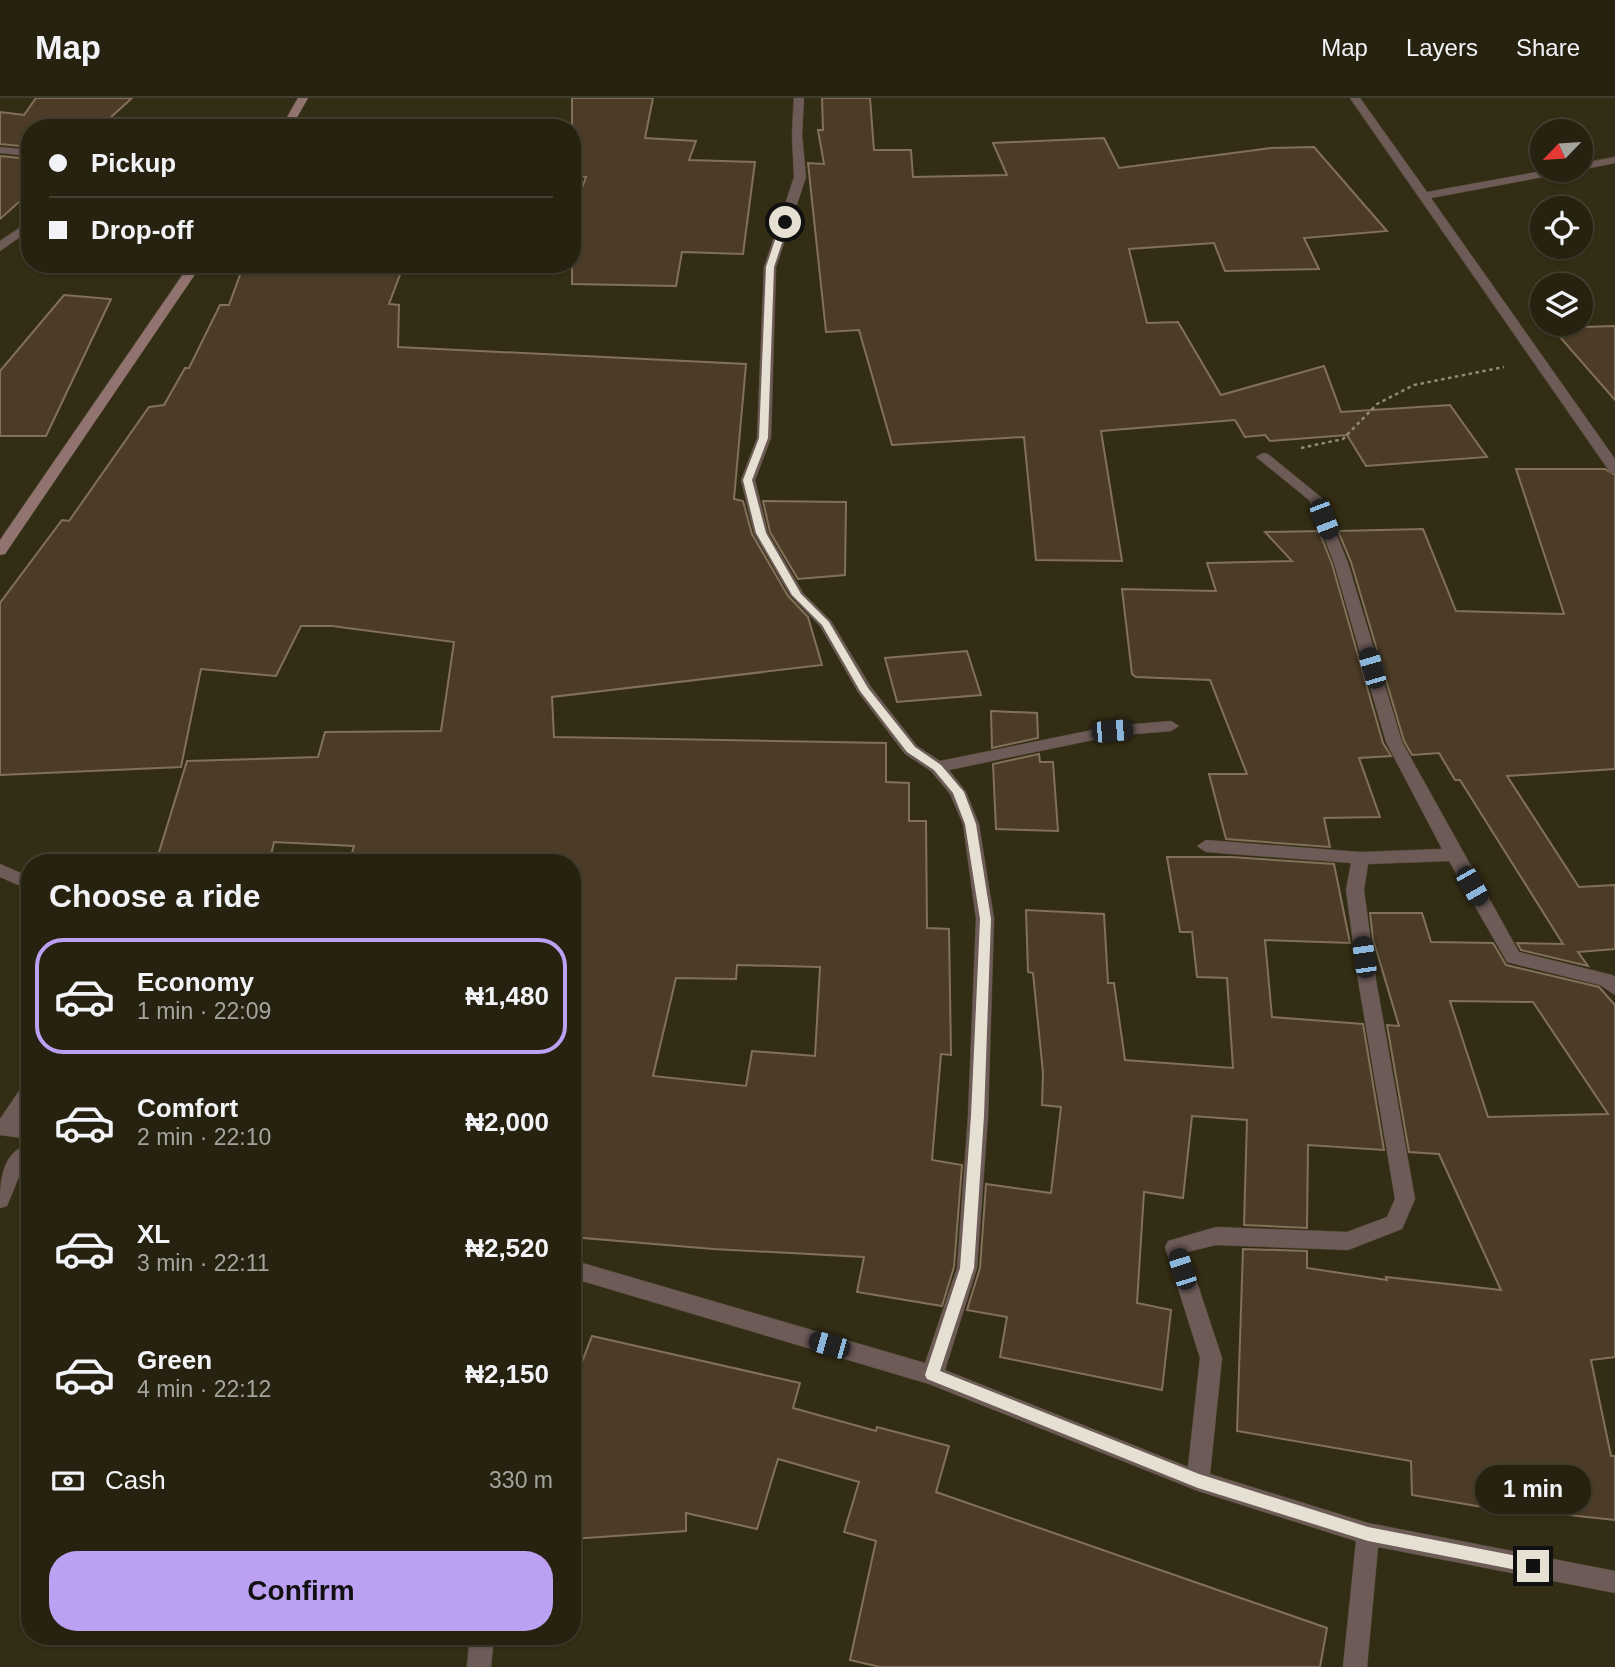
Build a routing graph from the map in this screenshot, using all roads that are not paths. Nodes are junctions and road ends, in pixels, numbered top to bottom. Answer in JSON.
{"nodes":[{"id":1,"x":303,"y":98,"type":"edge"},
{"id":2,"x":799,"y":98,"type":"edge"},
{"id":3,"x":1355,"y":98,"type":"edge"},
{"id":4,"x":291,"y":119,"type":"edge"},
{"id":5,"x":0,"y":150,"type":"edge"},
{"id":6,"x":21,"y":152,"type":"edge"},
{"id":7,"x":1615,"y":160,"type":"edge"},
{"id":8,"x":1593,"y":164,"type":"edge"},
{"id":9,"x":1530,"y":176,"type":"edge"},
{"id":10,"x":1425,"y":196,"type":"junction"},
{"id":11,"x":21,"y":231,"type":"edge"},
{"id":12,"x":0,"y":247,"type":"edge"},
{"id":13,"x":190,"y":273,"type":"edge"},
{"id":14,"x":1263,"y":457,"type":"road end"},
{"id":15,"x":1615,"y":469,"type":"edge"},
{"id":16,"x":0,"y":551,"type":"edge"},
{"id":17,"x":1171,"y":726,"type":"dead end"},
{"id":18,"x":937,"y":767,"type":"junction"},
{"id":19,"x":1206,"y":846,"type":"dead end"},
{"id":20,"x":1454,"y":855,"type":"junction"},
{"id":21,"x":1360,"y":858,"type":"junction"},
{"id":22,"x":0,"y":870,"type":"edge"},
{"id":23,"x":21,"y":880,"type":"edge"},
{"id":24,"x":1615,"y":988,"type":"edge"},
{"id":25,"x":21,"y":1102,"type":"edge"},
{"id":26,"x":3,"y":1127,"type":"edge"},
{"id":27,"x":21,"y":1130,"type":"edge"},
{"id":28,"x":21,"y":1160,"type":"edge"},
{"id":29,"x":0,"y":1200,"type":"edge"},
{"id":30,"x":581,"y":1272,"type":"edge"},
{"id":31,"x":932,"y":1375,"type":"junction"},
{"id":32,"x":1198,"y":1481,"type":"junction"},
{"id":33,"x":1368,"y":1534,"type":"junction"},
{"id":34,"x":1615,"y":1582,"type":"edge"},
{"id":35,"x":481,"y":1645,"type":"edge"},
{"id":36,"x":479,"y":1667,"type":"edge"},
{"id":37,"x":1355,"y":1667,"type":"edge"}],
"edges":[{"from":1,"to":4,"type":"main road"},
{"from":2,"to":18,"type":"street"},
{"from":3,"to":10,"type":"street"},
{"from":5,"to":6,"type":"street"},
{"from":7,"to":8,"type":"street"},
{"from":9,"to":10,"type":"street"},
{"from":10,"to":15,"type":"street"},
{"from":11,"to":12,"type":"street"},
{"from":13,"to":16,"type":"main road"},
{"from":14,"to":20,"type":"street"},
{"from":17,"to":18,"type":"street"},
{"from":18,"to":31,"type":"street"},
{"from":19,"to":21,"type":"street"},
{"from":20,"to":21,"type":"street"},
{"from":20,"to":24,"type":"street"},
{"from":21,"to":32,"type":"street"},
{"from":22,"to":23,"type":"street"},
{"from":25,"to":26,"type":"street"},
{"from":26,"to":27,"type":"street"},
{"from":28,"to":29,"type":"street"},
{"from":30,"to":31,"type":"street"},
{"from":31,"to":32,"type":"street"},
{"from":32,"to":33,"type":"street"},
{"from":33,"to":34,"type":"street"},
{"from":33,"to":37,"type":"street"},
{"from":35,"to":36,"type":"street"}]}
